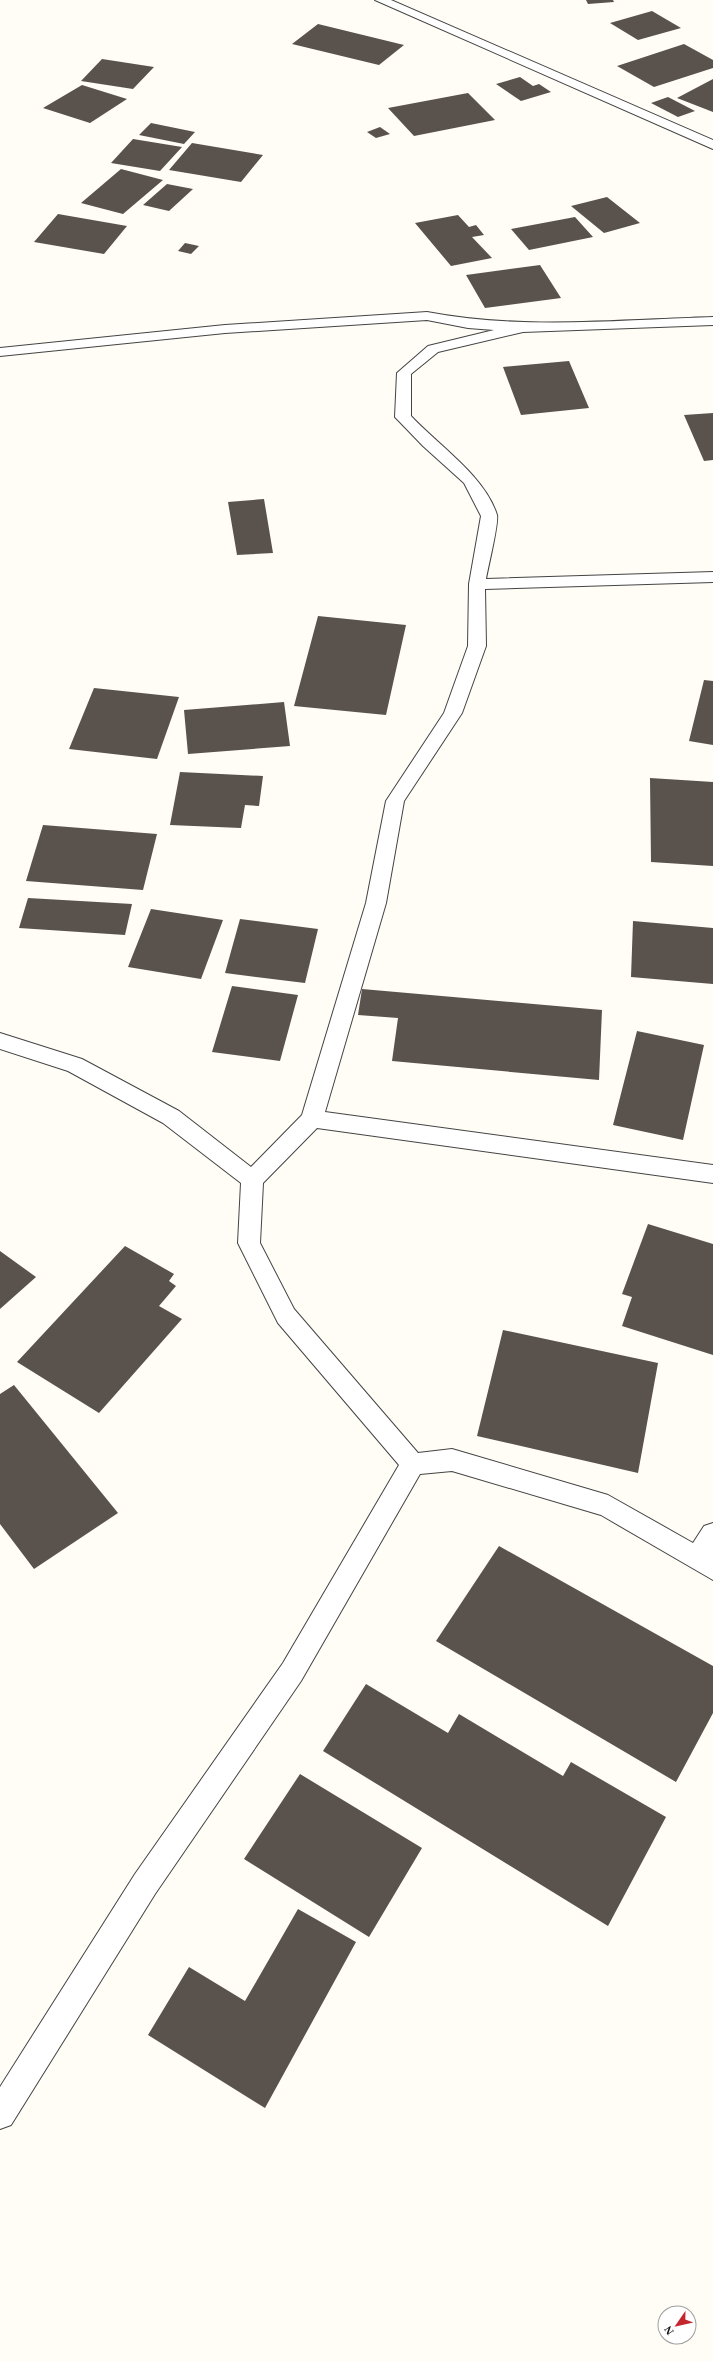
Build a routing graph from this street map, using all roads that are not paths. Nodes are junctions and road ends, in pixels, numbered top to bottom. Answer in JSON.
{"nodes":[{"id":1,"x":381,"y":0,"type":"edge"},
{"id":2,"x":713,"y":145,"type":"edge"},
{"id":3,"x":713,"y":321,"type":"edge"},
{"id":4,"x":523,"y":328,"type":"junction"},
{"id":5,"x":0,"y":352,"type":"edge"},
{"id":6,"x":713,"y":578,"type":"edge"},
{"id":7,"x":477,"y":584,"type":"junction"},
{"id":8,"x":0,"y":1041,"type":"edge"},
{"id":9,"x":312,"y":1119,"type":"junction"},
{"id":10,"x":713,"y":1174,"type":"edge"},
{"id":11,"x":252,"y":1180,"type":"junction"},
{"id":12,"x":413,"y":1464,"type":"junction"},
{"id":13,"x":713,"y":1534,"type":"edge"},
{"id":14,"x":706,"y":1563,"type":"edge"},
{"id":15,"x":0,"y":2114,"type":"edge"}],
"edges":[{"from":1,"to":2,"type":"street"},
{"from":3,"to":4,"type":"street"},
{"from":4,"to":5,"type":"street"},
{"from":4,"to":7,"type":"street"},
{"from":6,"to":7,"type":"street"},
{"from":7,"to":9,"type":"street"},
{"from":8,"to":11,"type":"street"},
{"from":9,"to":10,"type":"street"},
{"from":9,"to":11,"type":"street"},
{"from":11,"to":12,"type":"street"},
{"from":12,"to":14,"type":"street"},
{"from":12,"to":15,"type":"street"},
{"from":13,"to":14,"type":"street"}]}
